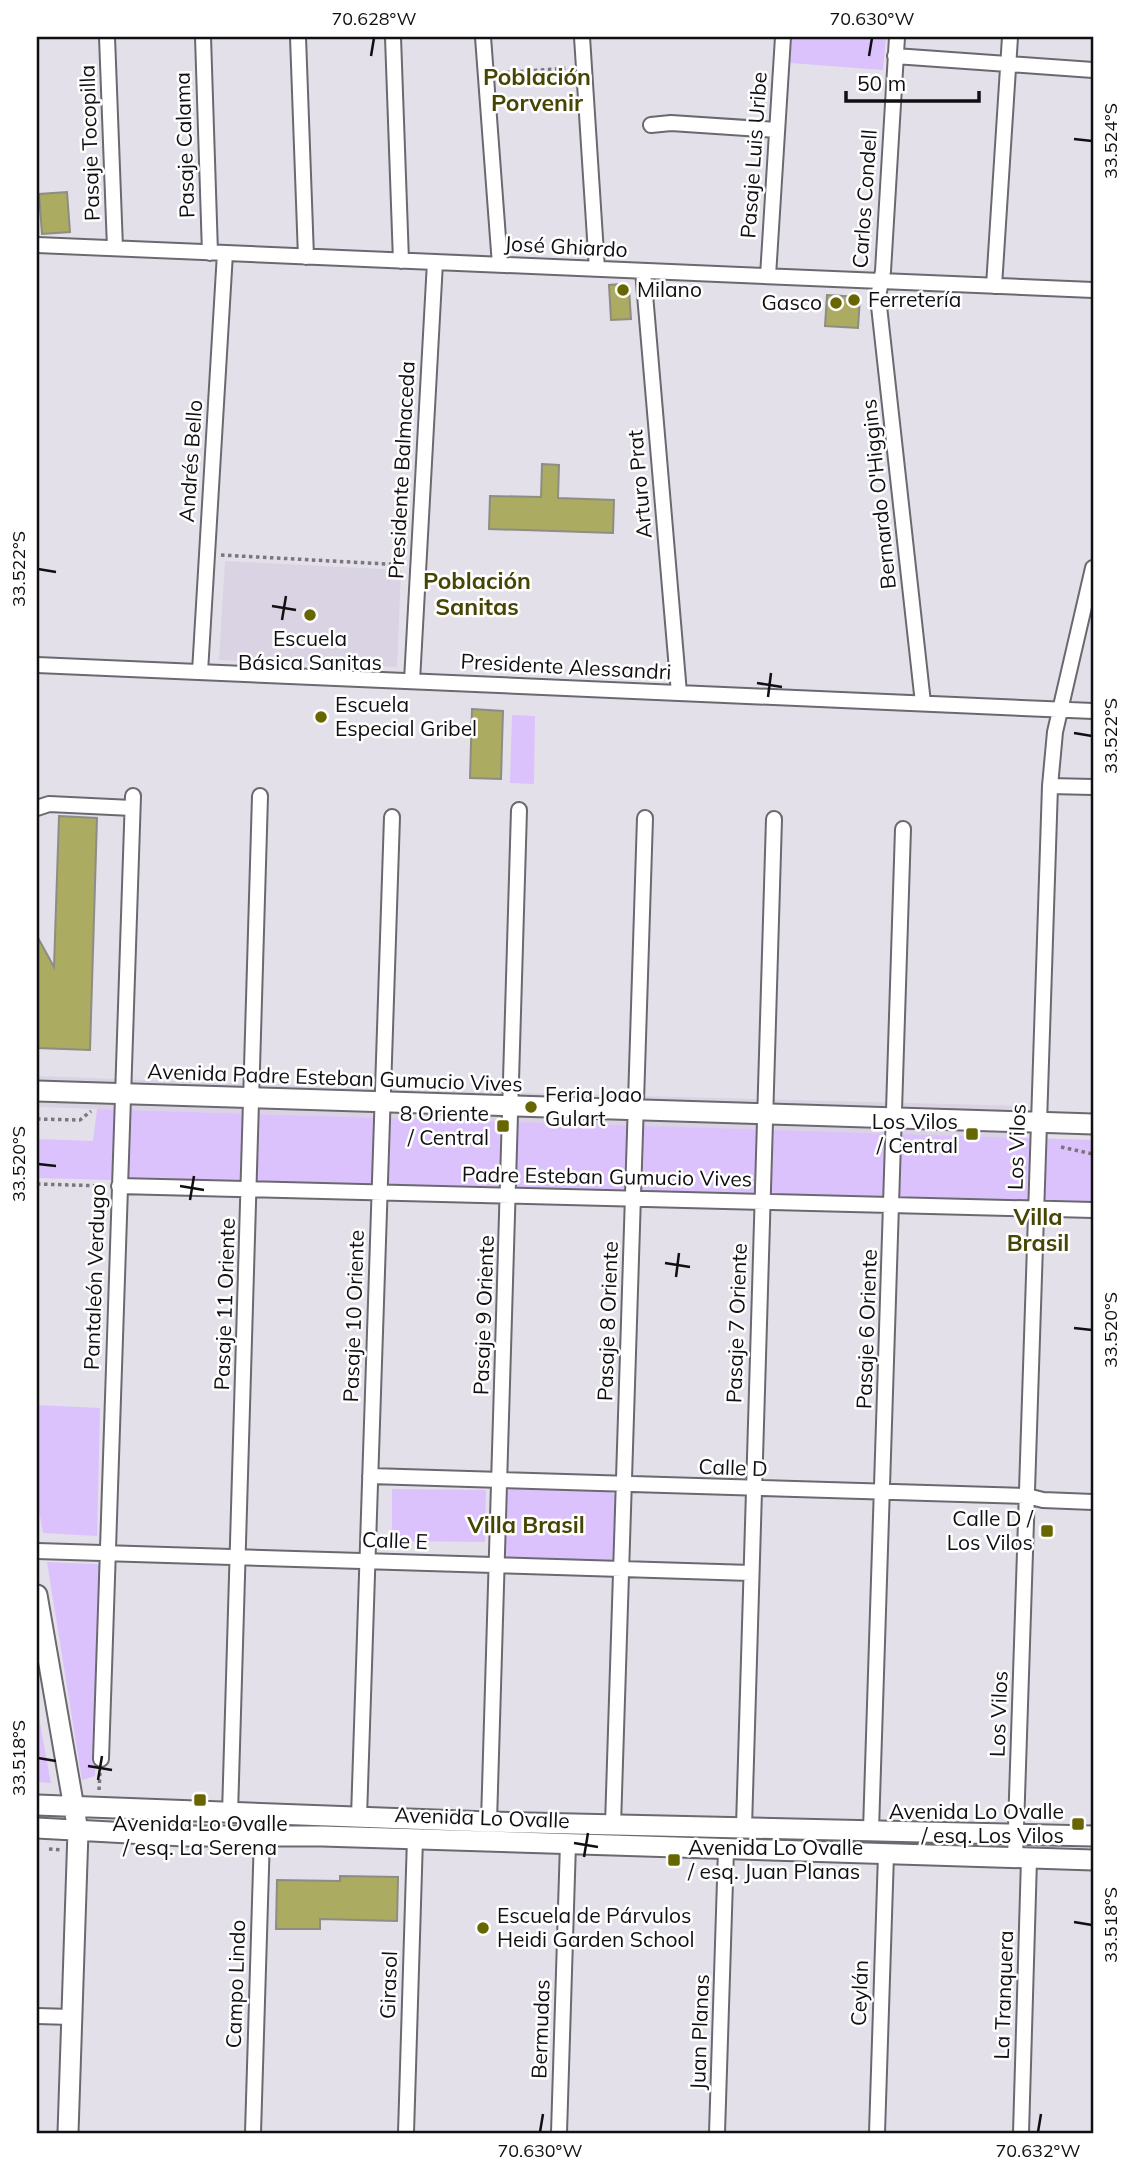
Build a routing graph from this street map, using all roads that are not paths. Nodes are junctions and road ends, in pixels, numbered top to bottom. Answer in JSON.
{"nodes":[{"id":1,"x":107,"y":37,"type":"edge"},
{"id":2,"x":203,"y":37,"type":"edge"},
{"id":3,"x":298,"y":37,"type":"edge"},
{"id":4,"x":393,"y":37,"type":"edge"},
{"id":5,"x":483,"y":37,"type":"edge"},
{"id":6,"x":582,"y":37,"type":"edge"},
{"id":7,"x":783,"y":37,"type":"edge"},
{"id":8,"x":897,"y":37,"type":"edge"},
{"id":9,"x":1010,"y":37,"type":"edge"},
{"id":10,"x":895,"y":56,"type":"junction"},
{"id":11,"x":1009,"y":64,"type":"junction"},
{"id":12,"x":1093,"y":70,"type":"edge"},
{"id":13,"x":651,"y":125,"type":"dead end"},
{"id":14,"x":777,"y":130,"type":"junction"},
{"id":15,"x":37,"y":245,"type":"edge"},
{"id":16,"x":115,"y":248,"type":"junction"},
{"id":17,"x":217,"y":253,"type":"junction"},
{"id":18,"x":306,"y":257,"type":"junction"},
{"id":19,"x":401,"y":261,"type":"junction"},
{"id":20,"x":435,"y":262,"type":"junction"},
{"id":21,"x":500,"y":265,"type":"junction"},
{"id":22,"x":597,"y":269,"type":"junction"},
{"id":23,"x":643,"y":271,"type":"junction"},
{"id":24,"x":768,"y":276,"type":"junction"},
{"id":25,"x":881,"y":281,"type":"junction"},
{"id":26,"x":994,"y":286,"type":"junction"},
{"id":27,"x":1093,"y":290,"type":"edge"},
{"id":28,"x":1093,"y":570,"type":"edge"},
{"id":29,"x":37,"y":665,"type":"edge"},
{"id":30,"x":200,"y":672,"type":"junction"},
{"id":31,"x":412,"y":681,"type":"junction"},
{"id":32,"x":679,"y":693,"type":"junction"},
{"id":33,"x":923,"y":703,"type":"junction"},
{"id":34,"x":1060,"y":710,"type":"junction"},
{"id":35,"x":1093,"y":711,"type":"edge"},
{"id":36,"x":1050,"y":786,"type":"junction"},
{"id":37,"x":1093,"y":787,"type":"edge"},
{"id":38,"x":260,"y":796,"type":"dead end"},
{"id":39,"x":37,"y":808,"type":"edge"},
{"id":40,"x":519,"y":810,"type":"dead end"},
{"id":41,"x":392,"y":817,"type":"dead end"},
{"id":42,"x":645,"y":818,"type":"dead end"},
{"id":43,"x":774,"y":819,"type":"dead end"},
{"id":44,"x":903,"y":829,"type":"dead end"},
{"id":45,"x":37,"y":1091,"type":"edge"},
{"id":46,"x":122,"y":1094,"type":"junction"},
{"id":47,"x":252,"y":1098,"type":"junction"},
{"id":48,"x":382,"y":1102,"type":"junction"},
{"id":49,"x":512,"y":1106,"type":"junction"},
{"id":50,"x":635,"y":1110,"type":"junction"},
{"id":51,"x":764,"y":1114,"type":"junction"},
{"id":52,"x":895,"y":1118,"type":"junction"},
{"id":53,"x":1038,"y":1123,"type":"junction"},
{"id":54,"x":1093,"y":1124,"type":"edge"},
{"id":55,"x":119,"y":1186,"type":"junction"},
{"id":56,"x":249,"y":1190,"type":"junction"},
{"id":57,"x":379,"y":1193,"type":"junction"},
{"id":58,"x":509,"y":1196,"type":"junction"},
{"id":59,"x":633,"y":1199,"type":"junction"},
{"id":60,"x":761,"y":1202,"type":"junction"},
{"id":61,"x":892,"y":1205,"type":"junction"},
{"id":62,"x":1036,"y":1209,"type":"junction"},
{"id":63,"x":1093,"y":1210,"type":"edge"},
{"id":64,"x":370,"y":1476,"type":"junction"},
{"id":65,"x":500,"y":1480,"type":"junction"},
{"id":66,"x":624,"y":1485,"type":"junction"},
{"id":67,"x":753,"y":1489,"type":"junction"},
{"id":68,"x":882,"y":1493,"type":"junction"},
{"id":69,"x":1027,"y":1496,"type":"junction"},
{"id":70,"x":1093,"y":1502,"type":"edge"},
{"id":71,"x":37,"y":1551,"type":"edge"},
{"id":72,"x":107,"y":1554,"type":"junction"},
{"id":73,"x":238,"y":1558,"type":"junction"},
{"id":74,"x":368,"y":1562,"type":"junction"},
{"id":75,"x":498,"y":1565,"type":"junction"},
{"id":76,"x":621,"y":1569,"type":"junction"},
{"id":77,"x":751,"y":1573,"type":"junction"},
{"id":78,"x":37,"y":1595,"type":"edge"},
{"id":79,"x":100,"y":1759,"type":"dead end"},
{"id":80,"x":37,"y":1805,"type":"edge"},
{"id":81,"x":75,"y":1806,"type":"junction"},
{"id":82,"x":230,"y":1814,"type":"junction"},
{"id":83,"x":359,"y":1817,"type":"junction"},
{"id":84,"x":489,"y":1822,"type":"junction"},
{"id":85,"x":613,"y":1825,"type":"junction"},
{"id":86,"x":744,"y":1827,"type":"junction"},
{"id":87,"x":37,"y":1828,"type":"edge"},
{"id":88,"x":871,"y":1830,"type":"junction"},
{"id":89,"x":78,"y":1831,"type":"junction"},
{"id":90,"x":1016,"y":1834,"type":"junction"},
{"id":91,"x":262,"y":1836,"type":"junction"},
{"id":92,"x":1093,"y":1836,"type":"edge"},
{"id":93,"x":415,"y":1838,"type":"junction"},
{"id":94,"x":568,"y":1843,"type":"junction"},
{"id":95,"x":726,"y":1849,"type":"junction"},
{"id":96,"x":886,"y":1854,"type":"junction"},
{"id":97,"x":1022,"y":1858,"type":"junction"},
{"id":98,"x":1093,"y":1860,"type":"edge"},
{"id":99,"x":37,"y":2016,"type":"edge"},
{"id":100,"x":71,"y":2017,"type":"junction"},
{"id":101,"x":68,"y":2133,"type":"edge"},
{"id":102,"x":253,"y":2133,"type":"edge"},
{"id":103,"x":405,"y":2133,"type":"edge"},
{"id":104,"x":559,"y":2133,"type":"edge"},
{"id":105,"x":718,"y":2133,"type":"edge"},
{"id":106,"x":877,"y":2133,"type":"edge"},
{"id":107,"x":1021,"y":2133,"type":"edge"}],
"edges":[{"from":1,"to":16,"type":"street","name":"Pasaje Tocopilla"},
{"from":2,"to":17,"type":"street","name":"Pasaje Calama"},
{"from":3,"to":18,"type":"street"},
{"from":4,"to":19,"type":"street"},
{"from":5,"to":21,"type":"street"},
{"from":6,"to":22,"type":"street"},
{"from":7,"to":14,"type":"street","name":"Pasaje Luis Uribe"},
{"from":8,"to":10,"type":"street","name":"Carlos Condell"},
{"from":9,"to":11,"type":"street"},
{"from":10,"to":11,"type":"street"},
{"from":10,"to":25,"type":"street","name":"Carlos Condell"},
{"from":11,"to":12,"type":"street"},
{"from":11,"to":26,"type":"street"},
{"from":13,"to":14,"type":"street"},
{"from":14,"to":24,"type":"street","name":"Pasaje Luis Uribe"},
{"from":15,"to":16,"type":"street","name":"José Ghiardo"},
{"from":16,"to":17,"type":"street","name":"José Ghiardo"},
{"from":17,"to":18,"type":"street","name":"José Ghiardo"},
{"from":17,"to":30,"type":"street","name":"Andrés Bello"},
{"from":18,"to":19,"type":"street","name":"José Ghiardo"},
{"from":19,"to":20,"type":"street","name":"José Ghiardo"},
{"from":20,"to":21,"type":"street","name":"José Ghiardo"},
{"from":20,"to":31,"type":"street","name":"Presidente Balmaceda"},
{"from":21,"to":22,"type":"street","name":"José Ghiardo"},
{"from":22,"to":23,"type":"street","name":"José Ghiardo"},
{"from":23,"to":24,"type":"street","name":"José Ghiardo"},
{"from":23,"to":32,"type":"street","name":"Arturo Prat"},
{"from":24,"to":25,"type":"street","name":"José Ghiardo"},
{"from":25,"to":26,"type":"street","name":"José Ghiardo"},
{"from":25,"to":33,"type":"street","name":"Bernardo O'Higgins"},
{"from":26,"to":27,"type":"street","name":"José Ghiardo"},
{"from":28,"to":34,"type":"street","name":"Los Vilos"},
{"from":29,"to":30,"type":"street","name":"Presidente Alessandri"},
{"from":30,"to":31,"type":"street","name":"Presidente Alessandri"},
{"from":31,"to":32,"type":"street","name":"Presidente Alessandri"},
{"from":32,"to":33,"type":"street","name":"Presidente Alessandri"},
{"from":33,"to":34,"type":"street","name":"Presidente Alessandri"},
{"from":34,"to":35,"type":"street","name":"Presidente Alessandri"},
{"from":34,"to":36,"type":"street","name":"Los Vilos"},
{"from":36,"to":37,"type":"street"},
{"from":36,"to":53,"type":"street","name":"Los Vilos"},
{"from":38,"to":47,"type":"street","name":"Pasaje 11 Oriente"},
{"from":39,"to":46,"type":"street","name":"Pantaleón Verdugo"},
{"from":40,"to":49,"type":"street","name":"Pasaje 9 Oriente"},
{"from":41,"to":48,"type":"street","name":"Pasaje 10 Oriente"},
{"from":42,"to":50,"type":"street","name":"Pasaje 8 Oriente"},
{"from":43,"to":51,"type":"street","name":"Pasaje 7 Oriente"},
{"from":44,"to":52,"type":"street","name":"Pasaje 6 Oriente"},
{"from":45,"to":46,"type":"main road","name":"Avenida Padre Esteban Gumucio Vives"},
{"from":46,"to":47,"type":"main road","name":"Avenida Padre Esteban Gumucio Vives"},
{"from":46,"to":55,"type":"street","name":"Pantaleón Verdugo"},
{"from":47,"to":48,"type":"main road","name":"Avenida Padre Esteban Gumucio Vives"},
{"from":47,"to":56,"type":"street","name":"Pasaje 11 Oriente"},
{"from":48,"to":49,"type":"main road","name":"Avenida Padre Esteban Gumucio Vives"},
{"from":48,"to":57,"type":"street","name":"Pasaje 10 Oriente"},
{"from":49,"to":50,"type":"main road","name":"Avenida Padre Esteban Gumucio Vives"},
{"from":49,"to":58,"type":"street","name":"Pasaje 9 Oriente"},
{"from":50,"to":51,"type":"main road","name":"Avenida Padre Esteban Gumucio Vives"},
{"from":50,"to":59,"type":"street","name":"Pasaje 8 Oriente"},
{"from":51,"to":52,"type":"main road","name":"Avenida Padre Esteban Gumucio Vives"},
{"from":51,"to":60,"type":"street","name":"Pasaje 7 Oriente"},
{"from":52,"to":53,"type":"main road","name":"Avenida Padre Esteban Gumucio Vives"},
{"from":52,"to":61,"type":"street","name":"Pasaje 6 Oriente"},
{"from":53,"to":54,"type":"main road","name":"Avenida Padre Esteban Gumucio Vives"},
{"from":53,"to":62,"type":"street","name":"Los Vilos"},
{"from":55,"to":56,"type":"street","name":"Padre Esteban Gumucio Vives"},
{"from":55,"to":72,"type":"street","name":"Pantaleón Verdugo"},
{"from":56,"to":57,"type":"street","name":"Padre Esteban Gumucio Vives"},
{"from":56,"to":73,"type":"street","name":"Pasaje 11 Oriente"},
{"from":57,"to":58,"type":"street","name":"Padre Esteban Gumucio Vives"},
{"from":57,"to":64,"type":"street","name":"Pasaje 10 Oriente"},
{"from":58,"to":59,"type":"street","name":"Padre Esteban Gumucio Vives"},
{"from":58,"to":65,"type":"street","name":"Pasaje 9 Oriente"},
{"from":59,"to":60,"type":"street","name":"Padre Esteban Gumucio Vives"},
{"from":59,"to":66,"type":"street","name":"Pasaje 8 Oriente"},
{"from":60,"to":61,"type":"street","name":"Padre Esteban Gumucio Vives"},
{"from":60,"to":67,"type":"street","name":"Pasaje 7 Oriente"},
{"from":61,"to":62,"type":"street","name":"Padre Esteban Gumucio Vives"},
{"from":61,"to":68,"type":"street","name":"Pasaje 6 Oriente"},
{"from":62,"to":63,"type":"street","name":"Padre Esteban Gumucio Vives"},
{"from":62,"to":69,"type":"street","name":"Los Vilos"},
{"from":64,"to":65,"type":"street","name":"Calle D"},
{"from":64,"to":74,"type":"street","name":"Pasaje 10 Oriente"},
{"from":65,"to":66,"type":"street","name":"Calle D"},
{"from":65,"to":75,"type":"street","name":"Pasaje 9 Oriente"},
{"from":66,"to":67,"type":"street","name":"Calle D"},
{"from":66,"to":76,"type":"street","name":"Pasaje 8 Oriente"},
{"from":67,"to":68,"type":"street","name":"Calle D"},
{"from":67,"to":77,"type":"street","name":"Pasaje 7 Oriente"},
{"from":68,"to":69,"type":"street","name":"Calle D"},
{"from":68,"to":88,"type":"street","name":"Pasaje 6 Oriente"},
{"from":69,"to":70,"type":"street","name":"Calle D"},
{"from":69,"to":90,"type":"street","name":"Los Vilos"},
{"from":71,"to":72,"type":"street","name":"Calle E"},
{"from":72,"to":73,"type":"street","name":"Calle E"},
{"from":72,"to":79,"type":"street","name":"Pantaleón Verdugo"},
{"from":73,"to":74,"type":"street","name":"Calle E"},
{"from":73,"to":82,"type":"street","name":"Pasaje 11 Oriente"},
{"from":74,"to":75,"type":"street","name":"Calle E"},
{"from":74,"to":83,"type":"street","name":"Pasaje 10 Oriente"},
{"from":75,"to":76,"type":"street","name":"Calle E"},
{"from":75,"to":84,"type":"street","name":"Pasaje 9 Oriente"},
{"from":76,"to":77,"type":"street","name":"Calle E"},
{"from":76,"to":85,"type":"street","name":"Pasaje 8 Oriente"},
{"from":77,"to":86,"type":"street","name":"Pasaje 7 Oriente"},
{"from":78,"to":81,"type":"main road"},
{"from":80,"to":81,"type":"main road","name":"Avenida Lo Ovalle"},
{"from":81,"to":82,"type":"main road","name":"Avenida Lo Ovalle"},
{"from":81,"to":89,"type":"main road"},
{"from":82,"to":83,"type":"main road","name":"Avenida Lo Ovalle"},
{"from":83,"to":84,"type":"main road","name":"Avenida Lo Ovalle"},
{"from":84,"to":85,"type":"main road","name":"Avenida Lo Ovalle"},
{"from":85,"to":86,"type":"main road","name":"Avenida Lo Ovalle"},
{"from":86,"to":88,"type":"main road","name":"Avenida Lo Ovalle"},
{"from":87,"to":89,"type":"main road","name":"Avenida Lo Ovalle"},
{"from":88,"to":90,"type":"main road","name":"Avenida Lo Ovalle"},
{"from":89,"to":91,"type":"main road","name":"Avenida Lo Ovalle"},
{"from":89,"to":100,"type":"main road"},
{"from":90,"to":92,"type":"main road","name":"Avenida Lo Ovalle"},
{"from":90,"to":97,"type":"street","name":"Los Vilos"},
{"from":91,"to":93,"type":"main road","name":"Avenida Lo Ovalle"},
{"from":91,"to":102,"type":"street","name":"Campo Lindo"},
{"from":93,"to":94,"type":"main road","name":"Avenida Lo Ovalle"},
{"from":93,"to":103,"type":"street","name":"Girasol"},
{"from":94,"to":95,"type":"main road","name":"Avenida Lo Ovalle"},
{"from":94,"to":104,"type":"street","name":"Bermudas"},
{"from":95,"to":96,"type":"main road","name":"Avenida Lo Ovalle"},
{"from":95,"to":105,"type":"street","name":"Juan Planas"},
{"from":96,"to":97,"type":"main road","name":"Avenida Lo Ovalle"},
{"from":96,"to":106,"type":"street","name":"Ceylán"},
{"from":97,"to":98,"type":"main road","name":"Avenida Lo Ovalle"},
{"from":97,"to":107,"type":"street","name":"La Tranquera"},
{"from":99,"to":100,"type":"street"},
{"from":100,"to":101,"type":"main road"}]}
